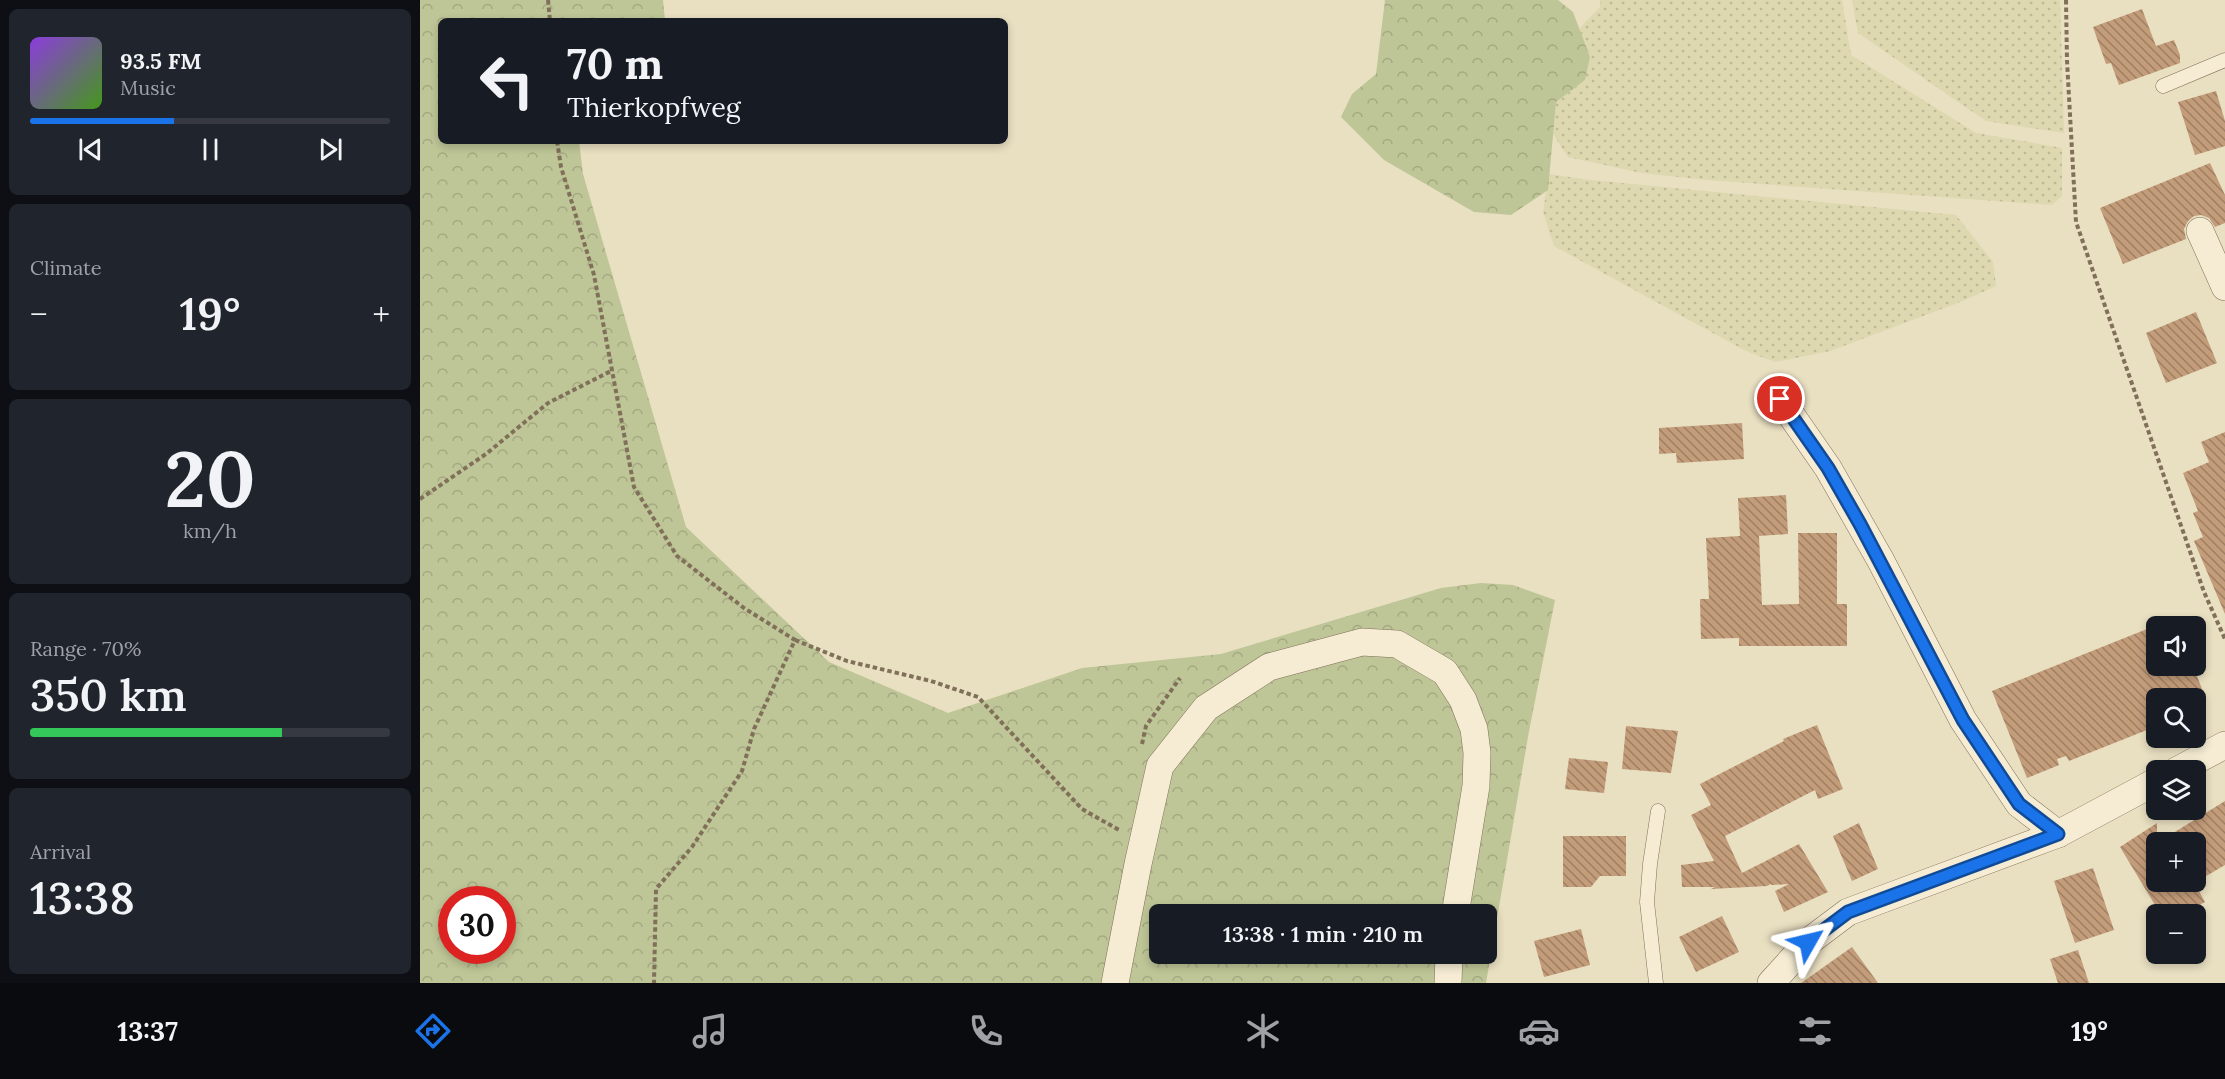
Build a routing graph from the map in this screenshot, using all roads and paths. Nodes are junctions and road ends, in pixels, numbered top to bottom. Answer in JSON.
{"nodes":[{"id":1,"x":548,"y":0,"type":"edge"},
{"id":2,"x":2066,"y":0,"type":"edge"},
{"id":3,"x":550,"y":18,"type":"edge"},
{"id":4,"x":2225,"y":60,"type":"edge"},
{"id":5,"x":2163,"y":86,"type":"dead end"},
{"id":6,"x":558,"y":144,"type":"edge"},
{"id":7,"x":2200,"y":231,"type":"dead end"},
{"id":8,"x":2225,"y":287,"type":"edge"},
{"id":9,"x":613,"y":370,"type":"junction"},
{"id":10,"x":1780,"y":399,"type":"dead end"},
{"id":11,"x":420,"y":499,"type":"edge"},
{"id":12,"x":2225,"y":639,"type":"edge"},
{"id":13,"x":795,"y":640,"type":"junction"},
{"id":14,"x":2225,"y":745,"type":"edge"},
{"id":15,"x":2197,"y":760,"type":"edge"},
{"id":16,"x":2146,"y":787,"type":"edge"},
{"id":17,"x":1658,"y":811,"type":"dead end"},
{"id":18,"x":1122,"y":832,"type":"dead end"},
{"id":19,"x":2058,"y":834,"type":"junction"},
{"id":20,"x":1457,"y":904,"type":"edge"},
{"id":21,"x":654,"y":983,"type":"edge"},
{"id":22,"x":1115,"y":983,"type":"edge"},
{"id":23,"x":1656,"y":983,"type":"edge"},
{"id":24,"x":1771,"y":983,"type":"edge"}],
"edges":[{"from":1,"to":3,"type":"path"},
{"from":2,"to":12,"type":"path"},
{"from":4,"to":5,"type":"lane"},
{"from":6,"to":9,"type":"path"},
{"from":7,"to":8,"type":"street"},
{"from":9,"to":11,"type":"path"},
{"from":9,"to":13,"type":"path"},
{"from":10,"to":19,"type":"street"},
{"from":13,"to":18,"type":"path"},
{"from":13,"to":21,"type":"path"},
{"from":14,"to":15,"type":"street"},
{"from":16,"to":19,"type":"street"},
{"from":17,"to":23,"type":"lane"},
{"from":19,"to":24,"type":"street"},
{"from":20,"to":22,"type":"street"}]}
